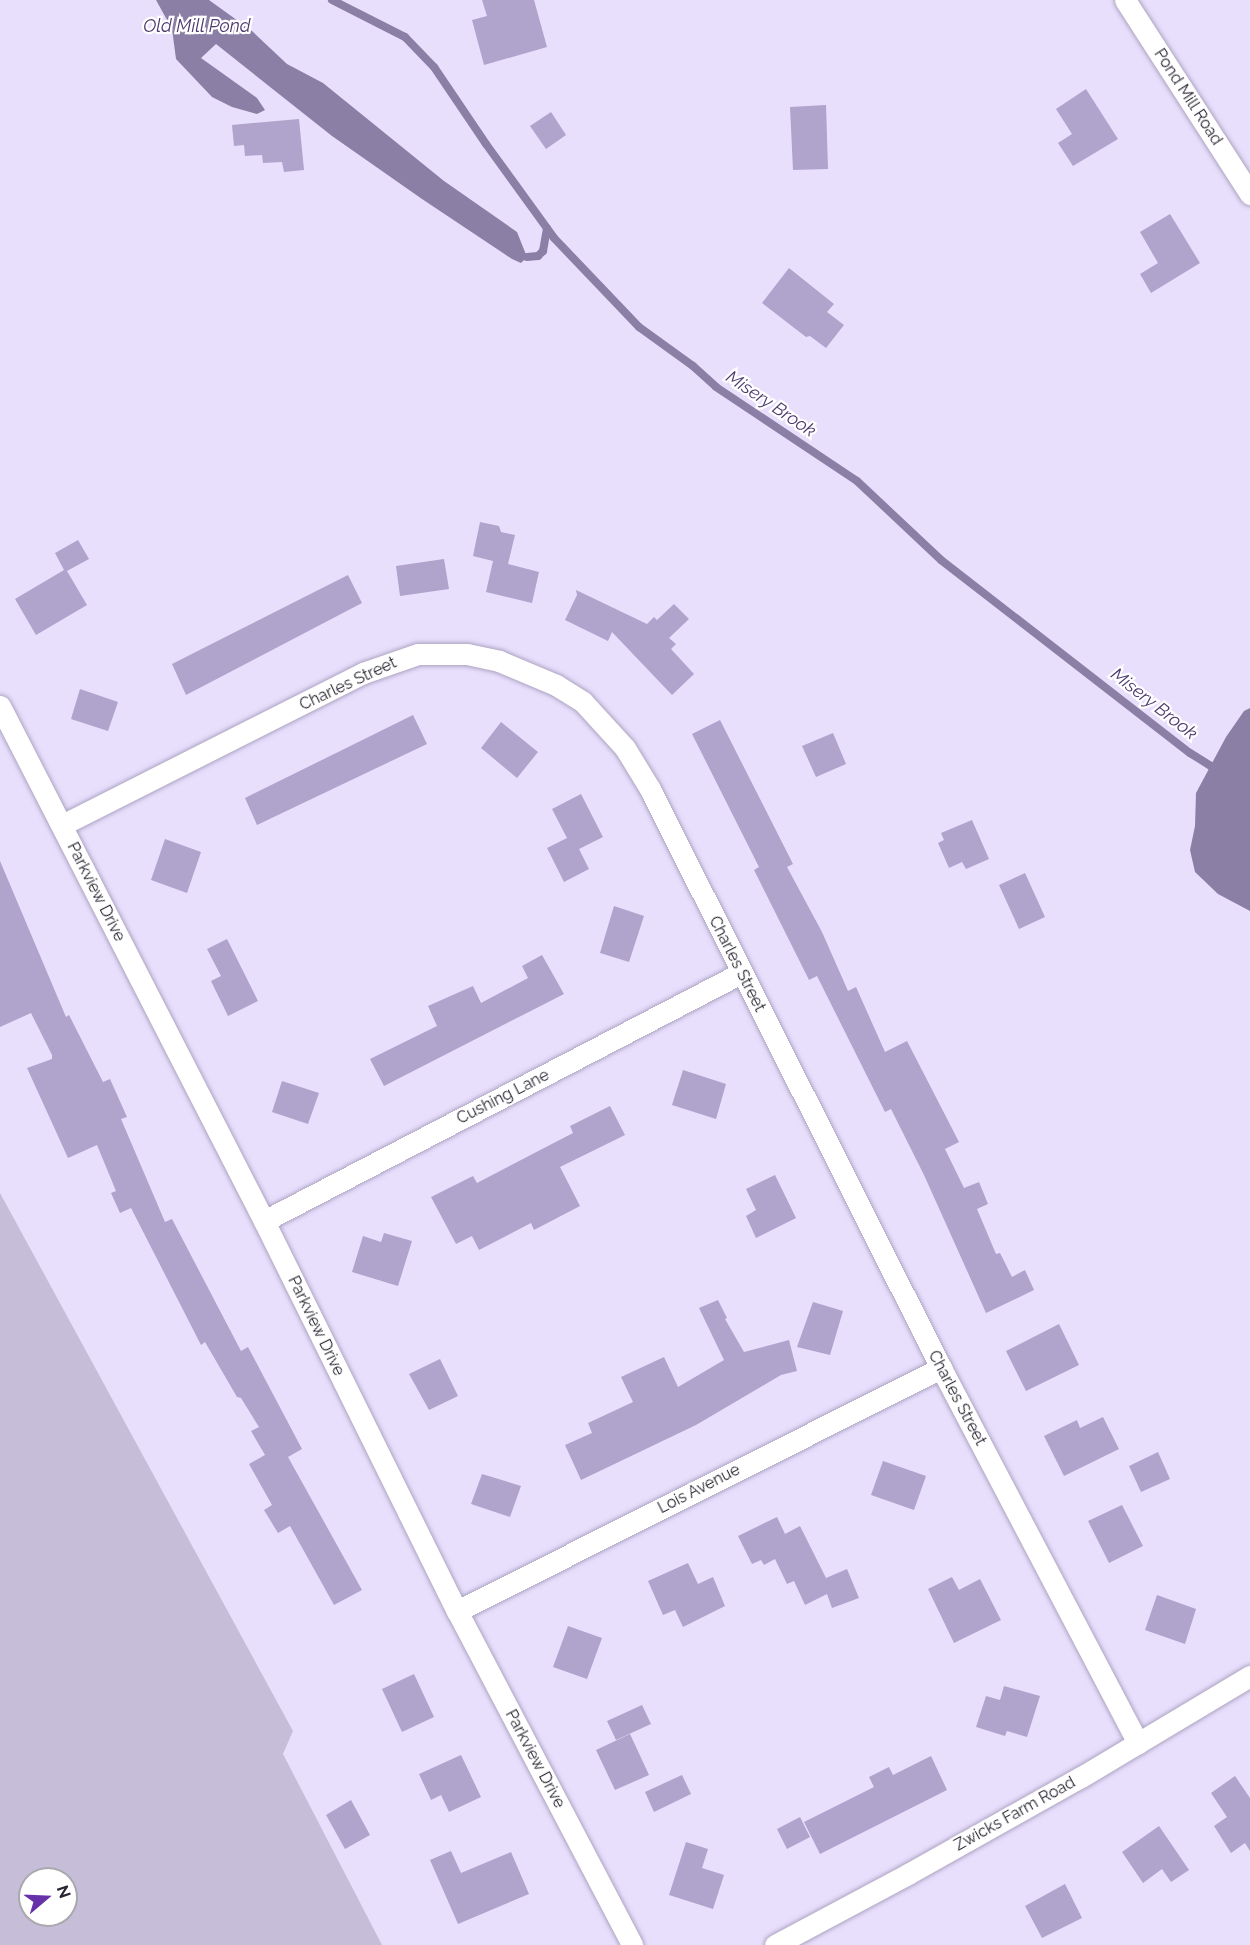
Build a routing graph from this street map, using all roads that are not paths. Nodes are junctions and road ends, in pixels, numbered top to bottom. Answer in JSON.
{"nodes":[{"id":1,"x":1125,"y":0,"type":"edge"},
{"id":2,"x":1250,"y":194,"type":"edge"},
{"id":3,"x":0,"y":706,"type":"edge"},
{"id":4,"x":62,"y":825,"type":"junction"},
{"id":5,"x":741,"y":974,"type":"junction"},
{"id":6,"x":264,"y":1221,"type":"junction"},
{"id":7,"x":941,"y":1368,"type":"junction"},
{"id":8,"x":458,"y":1611,"type":"junction"},
{"id":9,"x":1250,"y":1676,"type":"edge"},
{"id":10,"x":1138,"y":1744,"type":"junction"},
{"id":11,"x":632,"y":1945,"type":"edge"},
{"id":12,"x":776,"y":1945,"type":"edge"}],
"edges":[{"from":1,"to":2,"type":"street","name":"Pond Mill Road"},
{"from":3,"to":4,"type":"street","name":"Parkview Drive"},
{"from":4,"to":5,"type":"street","name":"Charles Street"},
{"from":4,"to":6,"type":"street","name":"Parkview Drive"},
{"from":5,"to":6,"type":"street","name":"Cushing Lane"},
{"from":5,"to":7,"type":"street","name":"Charles Street"},
{"from":6,"to":8,"type":"street","name":"Parkview Drive"},
{"from":7,"to":8,"type":"street","name":"Lois Avenue"},
{"from":7,"to":10,"type":"street","name":"Charles Street"},
{"from":8,"to":11,"type":"street","name":"Parkview Drive"},
{"from":9,"to":10,"type":"street","name":"Zwicks Farm Road"},
{"from":10,"to":12,"type":"street","name":"Zwicks Farm Road"}]}
